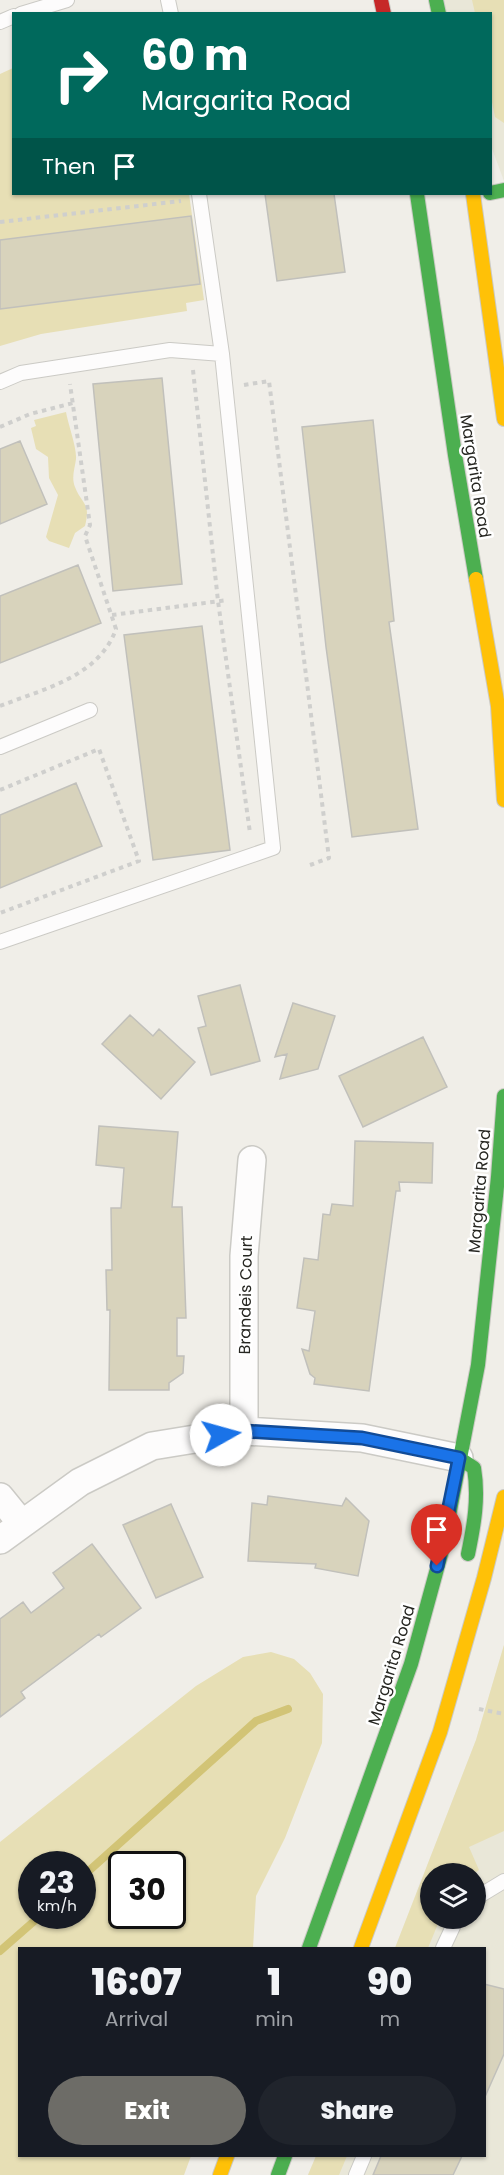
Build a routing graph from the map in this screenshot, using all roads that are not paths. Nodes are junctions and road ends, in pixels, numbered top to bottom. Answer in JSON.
{"nodes":[{"id":1,"x":67,"y":0,"type":"edge"},
{"id":2,"x":28,"y":12,"type":"edge"},
{"id":3,"x":417,"y":195,"type":"edge"},
{"id":4,"x":481,"y":195,"type":"edge"},
{"id":5,"x":200,"y":196,"type":"edge"},
{"id":6,"x":222,"y":354,"type":"junction"},
{"id":7,"x":0,"y":382,"type":"edge"},
{"id":8,"x":504,"y":419,"type":"edge"},
{"id":9,"x":497,"y":664,"type":"edge"},
{"id":10,"x":501,"y":705,"type":"edge"},
{"id":11,"x":90,"y":710,"type":"dead end"},
{"id":12,"x":0,"y":747,"type":"edge"},
{"id":13,"x":504,"y":800,"type":"edge"},
{"id":14,"x":0,"y":942,"type":"edge"},
{"id":15,"x":504,"y":1096,"type":"edge"},
{"id":16,"x":252,"y":1160,"type":"dead end"},
{"id":17,"x":244,"y":1431,"type":"junction"},
{"id":18,"x":459,"y":1458,"type":"junction"},
{"id":19,"x":0,"y":1497,"type":"edge"},
{"id":20,"x":504,"y":1497,"type":"edge"},
{"id":21,"x":22,"y":1524,"type":"junction"},
{"id":22,"x":0,"y":1540,"type":"edge"},
{"id":23,"x":465,"y":1565,"type":"dead end"},
{"id":24,"x":398,"y":1807,"type":"dead end"},
{"id":25,"x":399,"y":1842,"type":"junction"},
{"id":26,"x":504,"y":1881,"type":"edge"},
{"id":27,"x":486,"y":1892,"type":"edge"},
{"id":28,"x":452,"y":1929,"type":"edge"},
{"id":29,"x":309,"y":1947,"type":"edge"},
{"id":30,"x":361,"y":1947,"type":"edge"},
{"id":31,"x":443,"y":1947,"type":"edge"},
{"id":32,"x":227,"y":2157,"type":"edge"},
{"id":33,"x":285,"y":2157,"type":"edge"},
{"id":34,"x":364,"y":2157,"type":"edge"},
{"id":35,"x":219,"y":2175,"type":"edge"},
{"id":36,"x":278,"y":2175,"type":"edge"},
{"id":37,"x":356,"y":2175,"type":"edge"}],
"edges":[{"from":1,"to":2,"type":"lane"},
{"from":3,"to":9,"type":"main road","name":"Margarita Road"},
{"from":4,"to":8,"type":"main road"},
{"from":5,"to":6,"type":"lane"},
{"from":6,"to":7,"type":"lane"},
{"from":6,"to":14,"type":"lane"},
{"from":9,"to":10,"type":"main road","name":"Margarita Road"},
{"from":10,"to":13,"type":"main road","name":"Margarita Road"},
{"from":11,"to":12,"type":"lane"},
{"from":15,"to":18,"type":"main road","name":"Margarita Road"},
{"from":16,"to":17,"type":"street","name":"Brandeis Court"},
{"from":17,"to":18,"type":"street"},
{"from":17,"to":21,"type":"street"},
{"from":18,"to":23,"type":"main road"},
{"from":18,"to":29,"type":"main road","name":"Margarita Road"},
{"from":19,"to":21,"type":"street"},
{"from":20,"to":25,"type":"main road"},
{"from":21,"to":22,"type":"street"},
{"from":24,"to":25,"type":"main road"},
{"from":25,"to":30,"type":"main road"},
{"from":26,"to":27,"type":"lane"},
{"from":28,"to":31,"type":"lane"},
{"from":32,"to":35,"type":"main road"},
{"from":33,"to":36,"type":"main road"},
{"from":34,"to":37,"type":"lane"}]}
